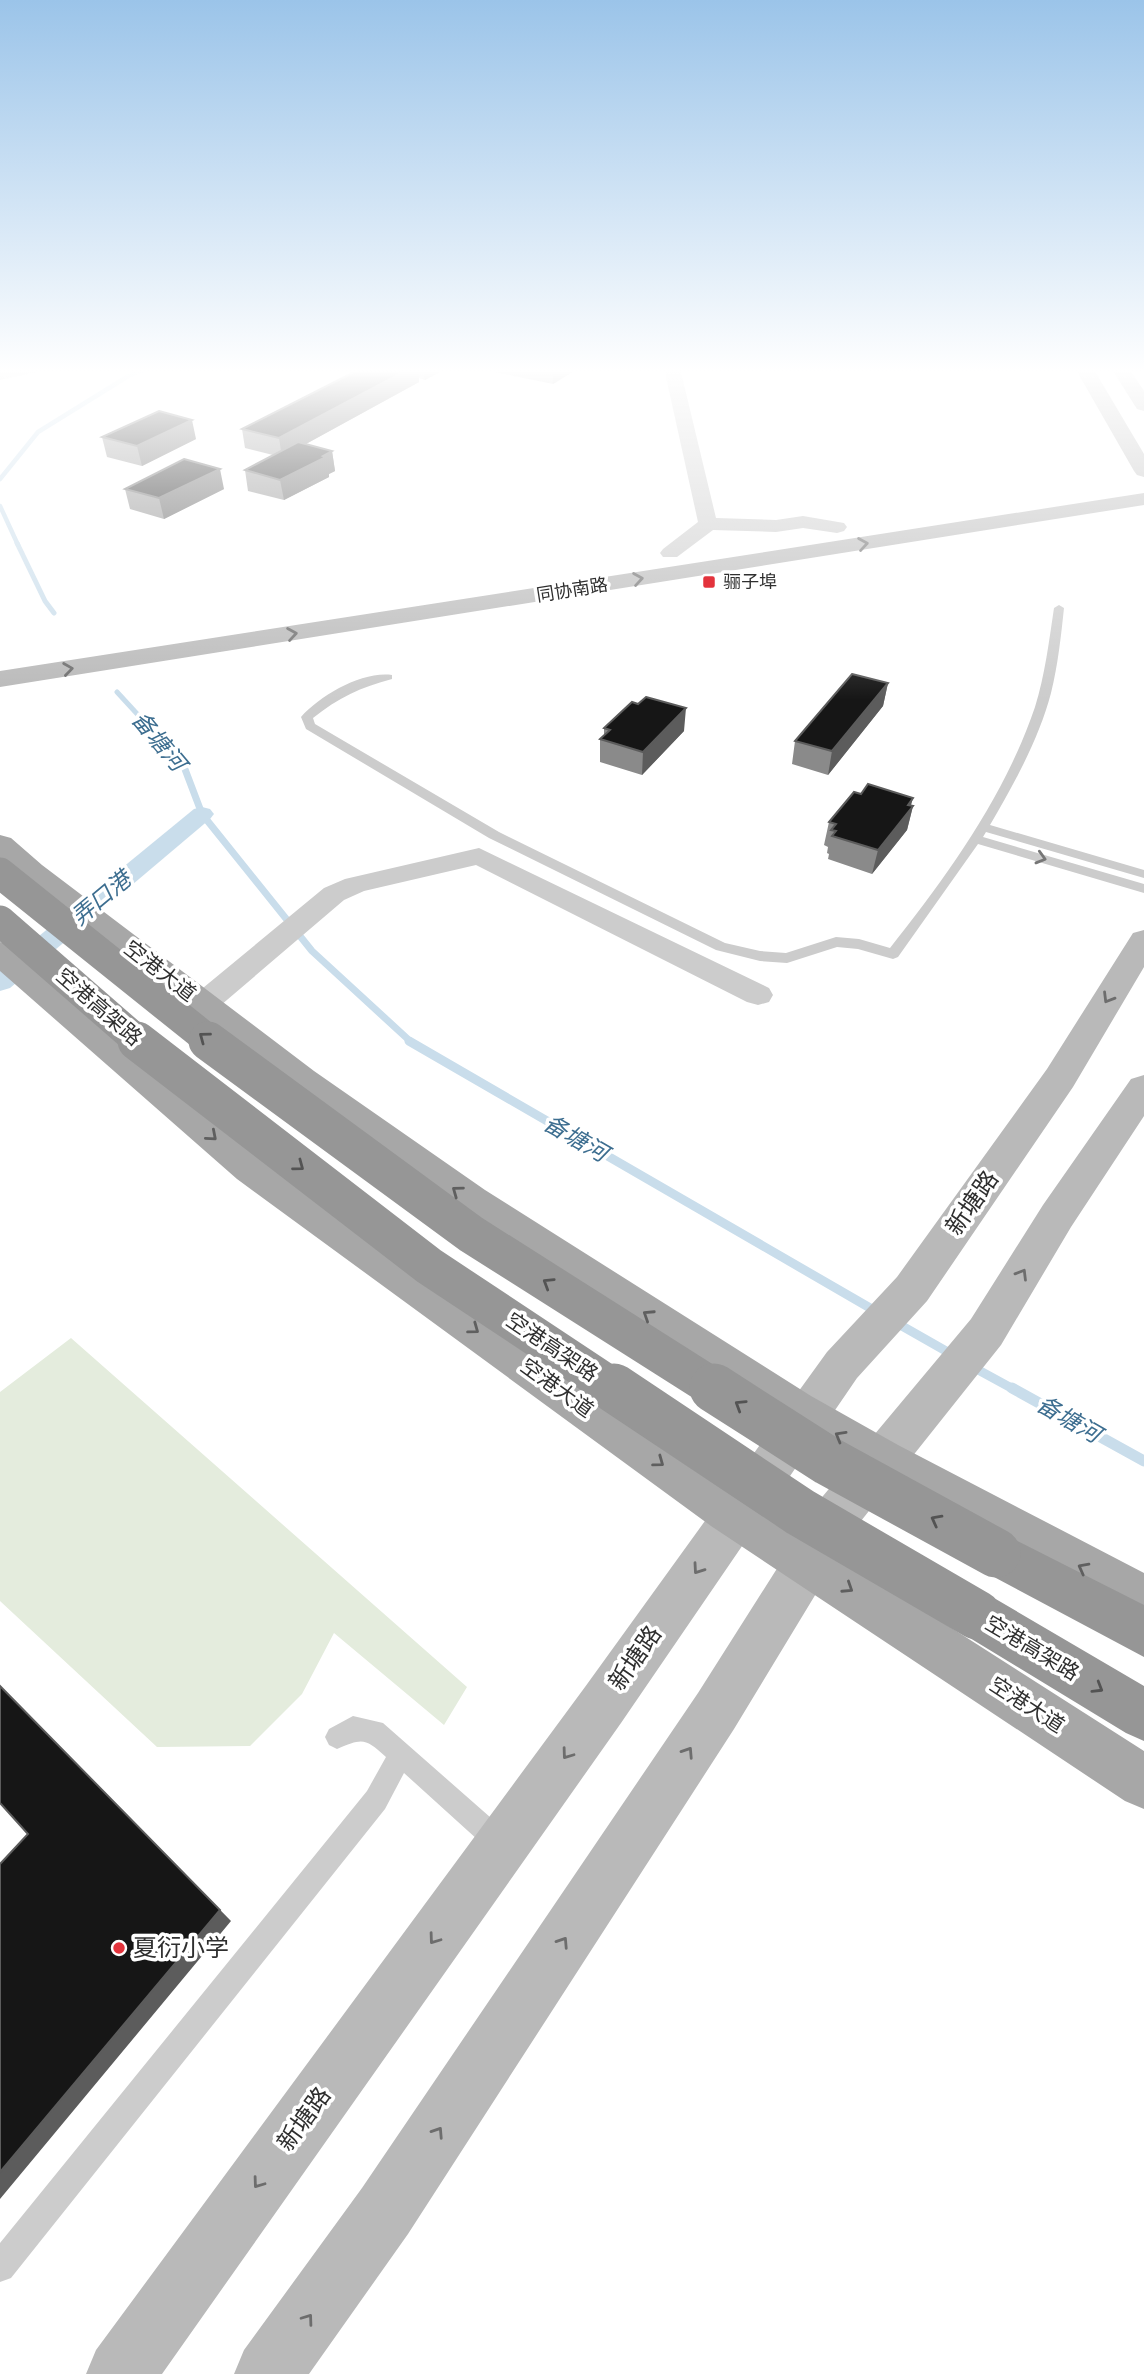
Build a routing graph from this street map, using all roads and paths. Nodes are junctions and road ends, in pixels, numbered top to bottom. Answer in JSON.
{"nodes":[{"id":1,"x":698,"y":479,"type":"edge"},
{"id":2,"x":1141,"y":482,"type":"edge"},
{"id":3,"x":1104,"y":484,"type":"dead end"},
{"id":4,"x":708,"y":524,"type":"junction"},
{"id":5,"x":837,"y":527,"type":"junction"},
{"id":6,"x":670,"y":553,"type":"junction"},
{"id":7,"x":1059,"y":608,"type":"dead end"},
{"id":8,"x":195,"y":627,"type":"dead end"},
{"id":9,"x":388,"y":677,"type":"dead end"},
{"id":10,"x":0,"y":679,"type":"edge"},
{"id":11,"x":979,"y":833,"type":"junction"},
{"id":12,"x":0,"y":844,"type":"edge"},
{"id":13,"x":16,"y":873,"type":"edge"},
{"id":14,"x":1144,"y":874,"type":"edge"},
{"id":15,"x":1144,"y":889,"type":"edge"},
{"id":16,"x":0,"y":921,"type":"edge"},
{"id":17,"x":1144,"y":940,"type":"edge"},
{"id":18,"x":0,"y":953,"type":"edge"},
{"id":19,"x":758,"y":995,"type":"dead end"},
{"id":20,"x":203,"y":1004,"type":"junction"},
{"id":21,"x":1144,"y":1088,"type":"edge"},
{"id":22,"x":806,"y":1416,"type":"junction"},
{"id":23,"x":882,"y":1460,"type":"junction"},
{"id":24,"x":736,"y":1516,"type":"junction"},
{"id":25,"x":808,"y":1562,"type":"junction"},
{"id":26,"x":1144,"y":1599,"type":"edge"},
{"id":27,"x":1144,"y":1632,"type":"edge"},
{"id":28,"x":1144,"y":1715,"type":"edge"},
{"id":29,"x":337,"y":1737,"type":"dead end"},
{"id":30,"x":401,"y":1753,"type":"junction"},
{"id":31,"x":1144,"y":1782,"type":"edge"},
{"id":32,"x":502,"y":1844,"type":"junction"},
{"id":33,"x":0,"y":2267,"type":"edge"},
{"id":34,"x":120,"y":2374,"type":"edge"},
{"id":35,"x":268,"y":2374,"type":"edge"}],
"edges":[{"from":1,"to":4,"type":"street"},
{"from":10,"to":2,"type":"main road","name":"同协南路","one_way":true},
{"from":3,"to":5,"type":"main road","name":"同协南路"},
{"from":4,"to":5,"type":"street"},
{"from":4,"to":6,"type":"street"},
{"from":5,"to":6,"type":"main road","name":"同协南路"},
{"from":6,"to":8,"type":"main road","name":"同协南路"},
{"from":7,"to":11,"type":"lane"},
{"from":9,"to":11,"type":"lane"},
{"from":11,"to":14,"type":"lane"},
{"from":11,"to":15,"type":"lane","one_way":true},
{"from":12,"to":13,"type":"main road","name":"空港大道"},
{"from":13,"to":20,"type":"main road","name":"空港大道"},
{"from":27,"to":13,"type":"highway","name":"空港高架路","one_way":true,"bridge":true},
{"from":16,"to":28,"type":"highway","name":"空港高架路","one_way":true,"bridge":true},
{"from":17,"to":22,"type":"main road","name":"新塘路","one_way":true},
{"from":18,"to":24,"type":"main road","name":"空港大道","one_way":true},
{"from":19,"to":20,"type":"street"},
{"from":22,"to":20,"type":"main road","name":"空港大道","one_way":true},
{"from":23,"to":21,"type":"main road","one_way":true},
{"from":23,"to":22,"type":"main road","name":"空港大道","one_way":true},
{"from":22,"to":24,"type":"main road","name":"新塘路"},
{"from":23,"to":25,"type":"main road"},
{"from":26,"to":23,"type":"main road","name":"空港大道","one_way":true},
{"from":24,"to":25,"type":"main road","name":"空港大道"},
{"from":24,"to":32,"type":"main road","name":"新塘路","one_way":true},
{"from":25,"to":31,"type":"main road","name":"空港大道","one_way":true},
{"from":35,"to":25,"type":"main road","one_way":true},
{"from":29,"to":30,"type":"lane"},
{"from":30,"to":32,"type":"lane"},
{"from":30,"to":33,"type":"lane"},
{"from":32,"to":34,"type":"main road","name":"新塘路","one_way":true}]}
